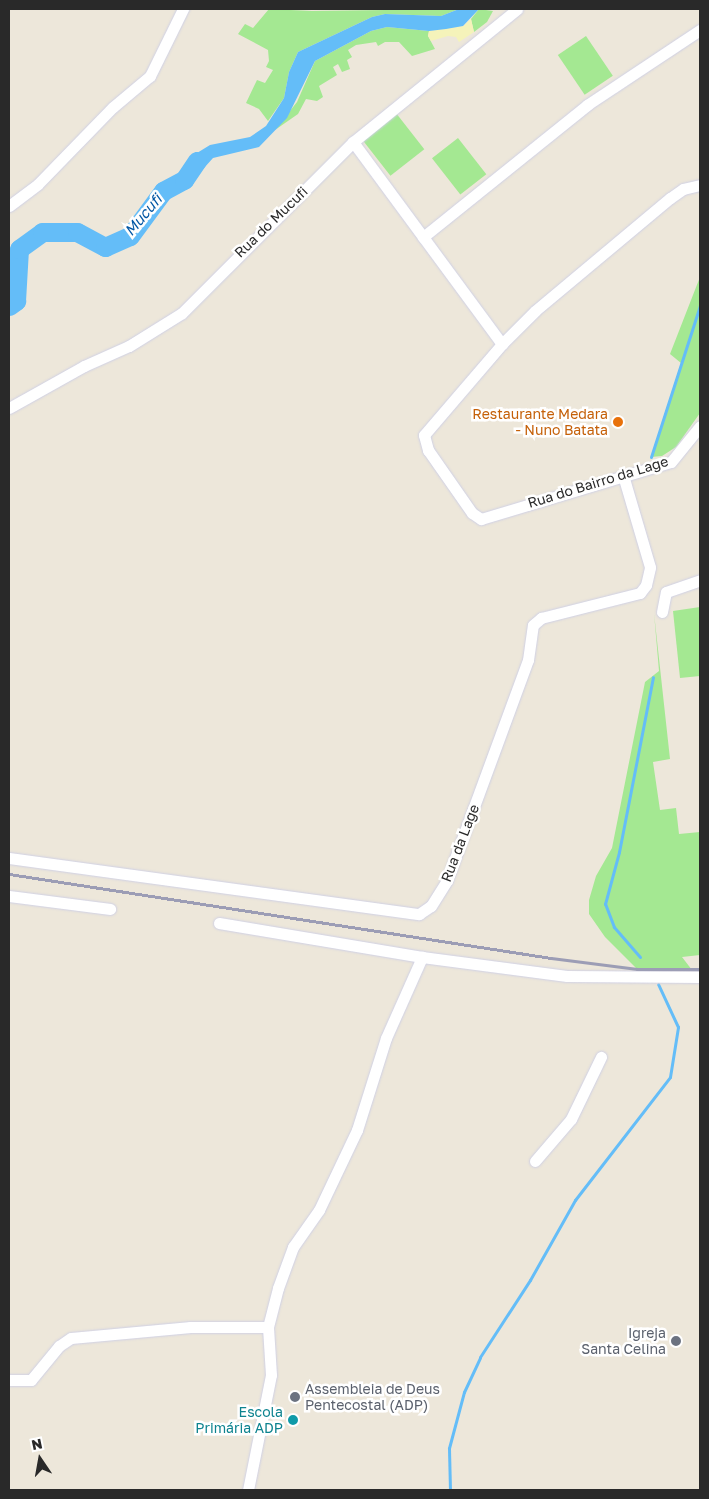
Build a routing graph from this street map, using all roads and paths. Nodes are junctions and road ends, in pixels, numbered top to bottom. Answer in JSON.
{"nodes":[{"id":1,"x":183,"y":9,"type":"edge"},
{"id":2,"x":517,"y":9,"type":"edge"},
{"id":3,"x":700,"y":30,"type":"edge"},
{"id":4,"x":353,"y":142,"type":"junction"},
{"id":5,"x":700,"y":185,"type":"edge"},
{"id":6,"x":9,"y":206,"type":"edge"},
{"id":7,"x":423,"y":237,"type":"junction"},
{"id":8,"x":502,"y":344,"type":"junction"},
{"id":9,"x":9,"y":408,"type":"edge"},
{"id":10,"x":700,"y":426,"type":"edge"},
{"id":11,"x":622,"y":475,"type":"junction"},
{"id":12,"x":700,"y":580,"type":"edge"},
{"id":13,"x":662,"y":612,"type":"dead end"},
{"id":14,"x":9,"y":858,"type":"edge"},
{"id":15,"x":9,"y":896,"type":"edge"},
{"id":16,"x":110,"y":909,"type":"dead end"},
{"id":17,"x":219,"y":923,"type":"dead end"},
{"id":18,"x":422,"y":956,"type":"junction"},
{"id":19,"x":700,"y":976,"type":"edge"},
{"id":20,"x":601,"y":1057,"type":"dead end"},
{"id":21,"x":535,"y":1161,"type":"dead end"},
{"id":22,"x":268,"y":1327,"type":"junction"},
{"id":23,"x":9,"y":1380,"type":"edge"},
{"id":24,"x":248,"y":1490,"type":"edge"}],
"edges":[{"from":1,"to":6,"type":"street"},
{"from":2,"to":4,"type":"street","name":"Rua do Mucufi"},
{"from":3,"to":7,"type":"street"},
{"from":4,"to":7,"type":"street"},
{"from":4,"to":9,"type":"street","name":"Rua do Mucufi"},
{"from":5,"to":8,"type":"street"},
{"from":7,"to":8,"type":"street"},
{"from":8,"to":11,"type":"street","name":"Rua do Bairro da Lage"},
{"from":10,"to":11,"type":"street","name":"Rua do Bairro da Lage"},
{"from":11,"to":14,"type":"street","name":"Rua da Lage"},
{"from":12,"to":13,"type":"street"},
{"from":15,"to":16,"type":"street"},
{"from":17,"to":18,"type":"street"},
{"from":18,"to":19,"type":"street"},
{"from":18,"to":22,"type":"street"},
{"from":20,"to":21,"type":"street"},
{"from":22,"to":23,"type":"street"},
{"from":22,"to":24,"type":"street"}]}
